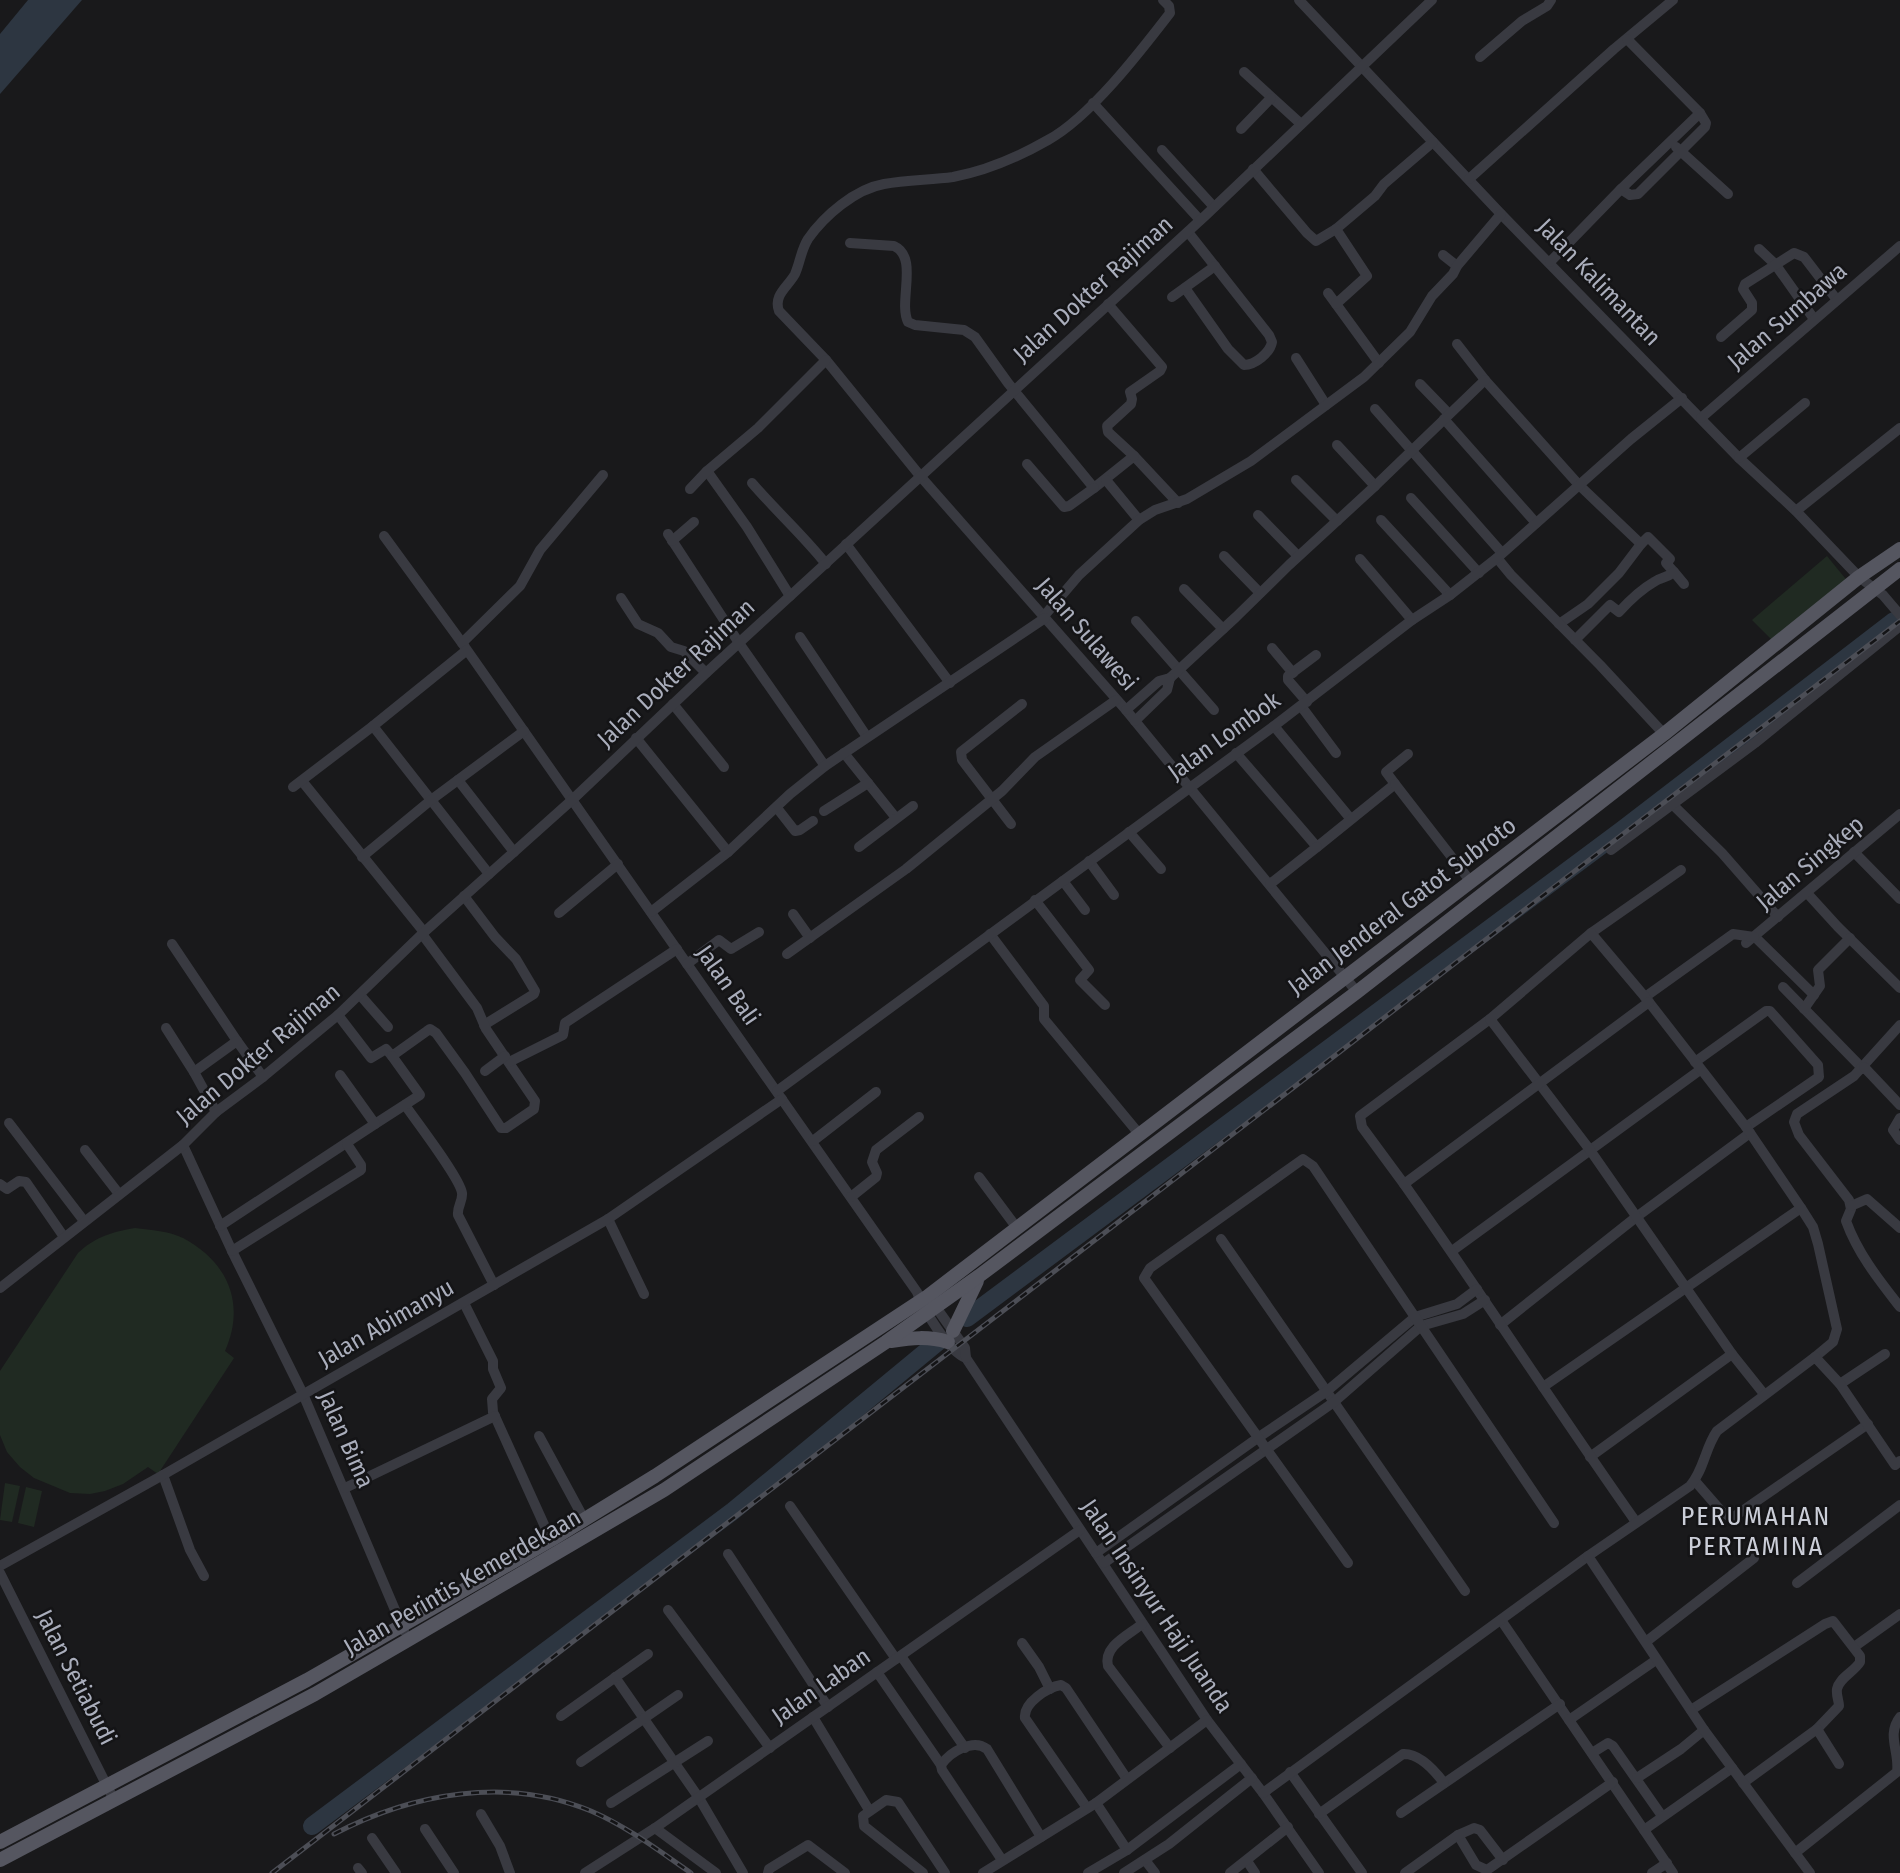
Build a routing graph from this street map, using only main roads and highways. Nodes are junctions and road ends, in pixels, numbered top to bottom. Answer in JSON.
{"nodes":[{"id":1,"x":1900,"y":549,"type":"edge"},
{"id":2,"x":1900,"y":569,"type":"edge"},
{"id":3,"x":979,"y":1276,"type":"junction"},
{"id":4,"x":926,"y":1302,"type":"junction"},
{"id":5,"x":886,"y":1342,"type":"junction"},
{"id":6,"x":655,"y":1476,"type":"junction"},
{"id":7,"x":664,"y":1490,"type":"junction"},
{"id":8,"x":405,"y":1633,"type":"junction"},
{"id":9,"x":0,"y":1842,"type":"edge"},
{"id":10,"x":0,"y":1860,"type":"edge"}],
"edges":[{"from":1,"to":4,"type":"main road","name":"Jalan Jenderal Gatot Subroto"},
{"from":2,"to":3,"type":"main road","name":"Jalan Jenderal Gatot Subroto"},
{"from":3,"to":4,"type":"main road","name":"Jalan Jenderal Gatot Subroto"},
{"from":3,"to":5,"type":"main road"},
{"from":4,"to":5,"type":"main road","name":"Jalan Perintis Kemerdekaan"},
{"from":4,"to":6,"type":"main road","name":"Jalan Perintis Kemerdekaan"},
{"from":5,"to":7,"type":"main road","name":"Jalan Perintis Kemerdekaan"},
{"from":6,"to":7,"type":"main road"},
{"from":6,"to":8,"type":"main road","name":"Jalan Perintis Kemerdekaan"},
{"from":7,"to":8,"type":"main road","name":"Jalan Perintis Kemerdekaan"},
{"from":8,"to":9,"type":"main road","name":"Jalan Perintis Kemerdekaan"},
{"from":8,"to":10,"type":"main road","name":"Jalan Perintis Kemerdekaan"}]}
